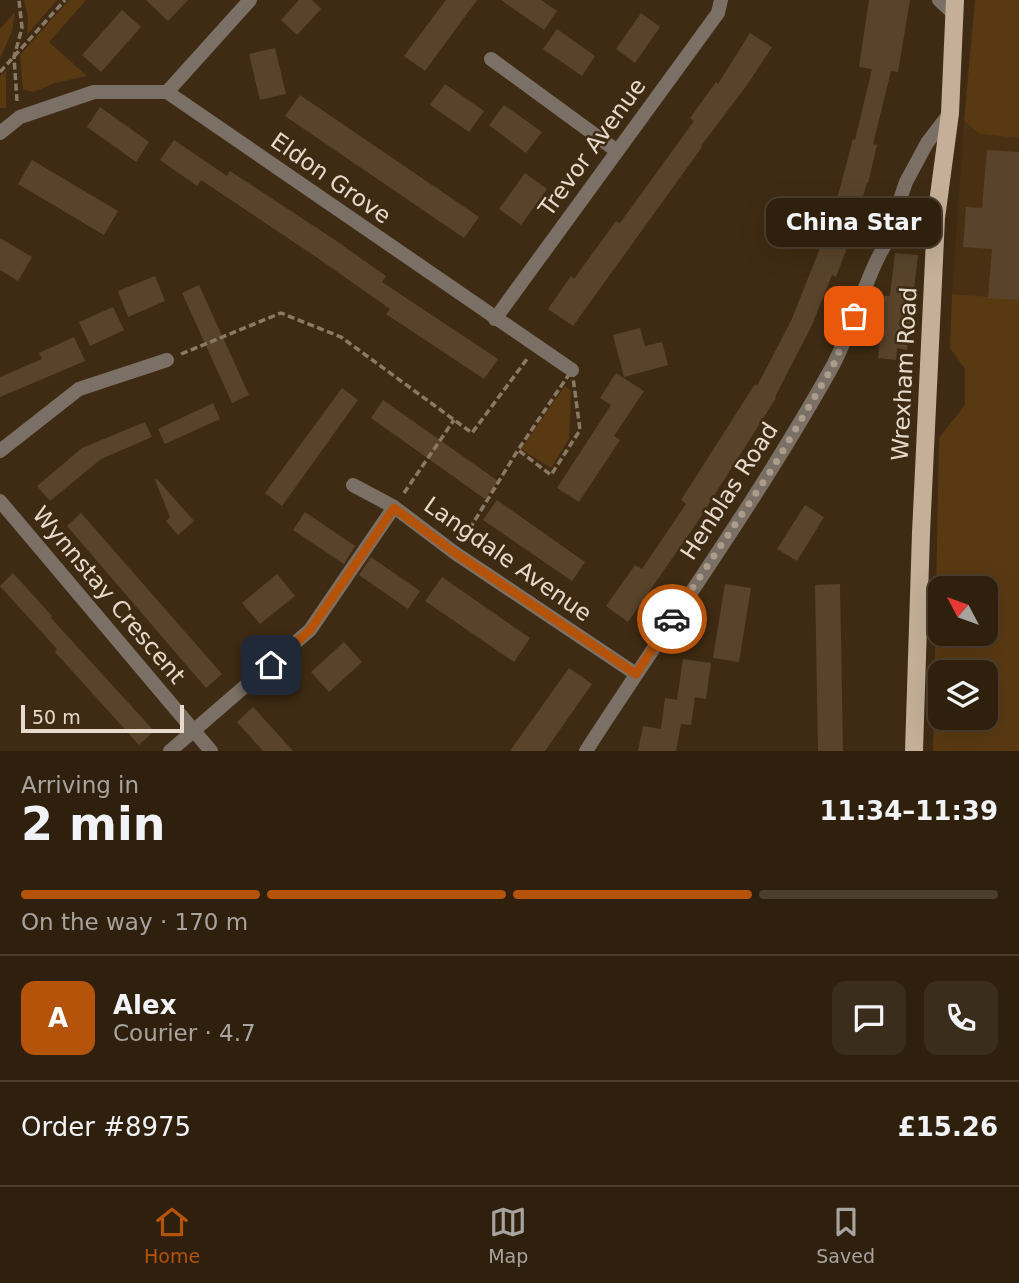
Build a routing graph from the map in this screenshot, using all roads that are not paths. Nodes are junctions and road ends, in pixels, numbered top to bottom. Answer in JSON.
{"nodes":[{"id":1,"x":250,"y":0,"type":"edge"},
{"id":2,"x":721,"y":0,"type":"edge"},
{"id":3,"x":939,"y":0,"type":"edge"},
{"id":4,"x":954,"y":7,"type":"edge"},
{"id":5,"x":491,"y":59,"type":"dead end"},
{"id":6,"x":167,"y":92,"type":"junction"},
{"id":7,"x":950,"y":113,"type":"junction"},
{"id":8,"x":0,"y":133,"type":"edge"},
{"id":9,"x":617,"y":151,"type":"junction"},
{"id":10,"x":936,"y":218,"type":"junction"},
{"id":11,"x":886,"y":242,"type":"junction"},
{"id":12,"x":495,"y":319,"type":"junction"},
{"id":13,"x":167,"y":360,"type":"road end"},
{"id":14,"x":572,"y":370,"type":"road end"},
{"id":15,"x":0,"y":451,"type":"edge"},
{"id":16,"x":353,"y":485,"type":"dead end"},
{"id":17,"x":0,"y":501,"type":"edge"},
{"id":18,"x":394,"y":508,"type":"junction"},
{"id":19,"x":636,"y":674,"type":"junction"},
{"id":20,"x":193,"y":731,"type":"junction"},
{"id":21,"x":170,"y":751,"type":"edge"},
{"id":22,"x":211,"y":751,"type":"edge"},
{"id":23,"x":586,"y":751,"type":"edge"},
{"id":24,"x":914,"y":751,"type":"edge"}],
"edges":[{"from":1,"to":6,"type":"street"},
{"from":2,"to":9,"type":"street","name":"Trevor Avenue"},
{"from":3,"to":4,"type":"street"},
{"from":4,"to":7,"type":"main road","name":"Wrexham Road"},
{"from":5,"to":9,"type":"street"},
{"from":6,"to":8,"type":"street"},
{"from":6,"to":12,"type":"street","name":"Eldon Grove"},
{"from":7,"to":10,"type":"main road","name":"Wrexham Road"},
{"from":7,"to":11,"type":"street","name":"Henblas Road"},
{"from":9,"to":12,"type":"street","name":"Trevor Avenue"},
{"from":10,"to":11,"type":"street","name":"Henblas Road"},
{"from":10,"to":24,"type":"main road","name":"Wrexham Road"},
{"from":11,"to":19,"type":"street","name":"Henblas Road"},
{"from":12,"to":14,"type":"street","name":"Eldon Grove"},
{"from":13,"to":15,"type":"street"},
{"from":16,"to":18,"type":"street","name":"Langdale Avenue"},
{"from":17,"to":20,"type":"street","name":"Wynnstay Crescent"},
{"from":18,"to":19,"type":"street","name":"Langdale Avenue"},
{"from":18,"to":20,"type":"street"},
{"from":19,"to":23,"type":"street","name":"Henblas Road"},
{"from":20,"to":21,"type":"street"},
{"from":20,"to":22,"type":"street","name":"Wynnstay Crescent"}]}
